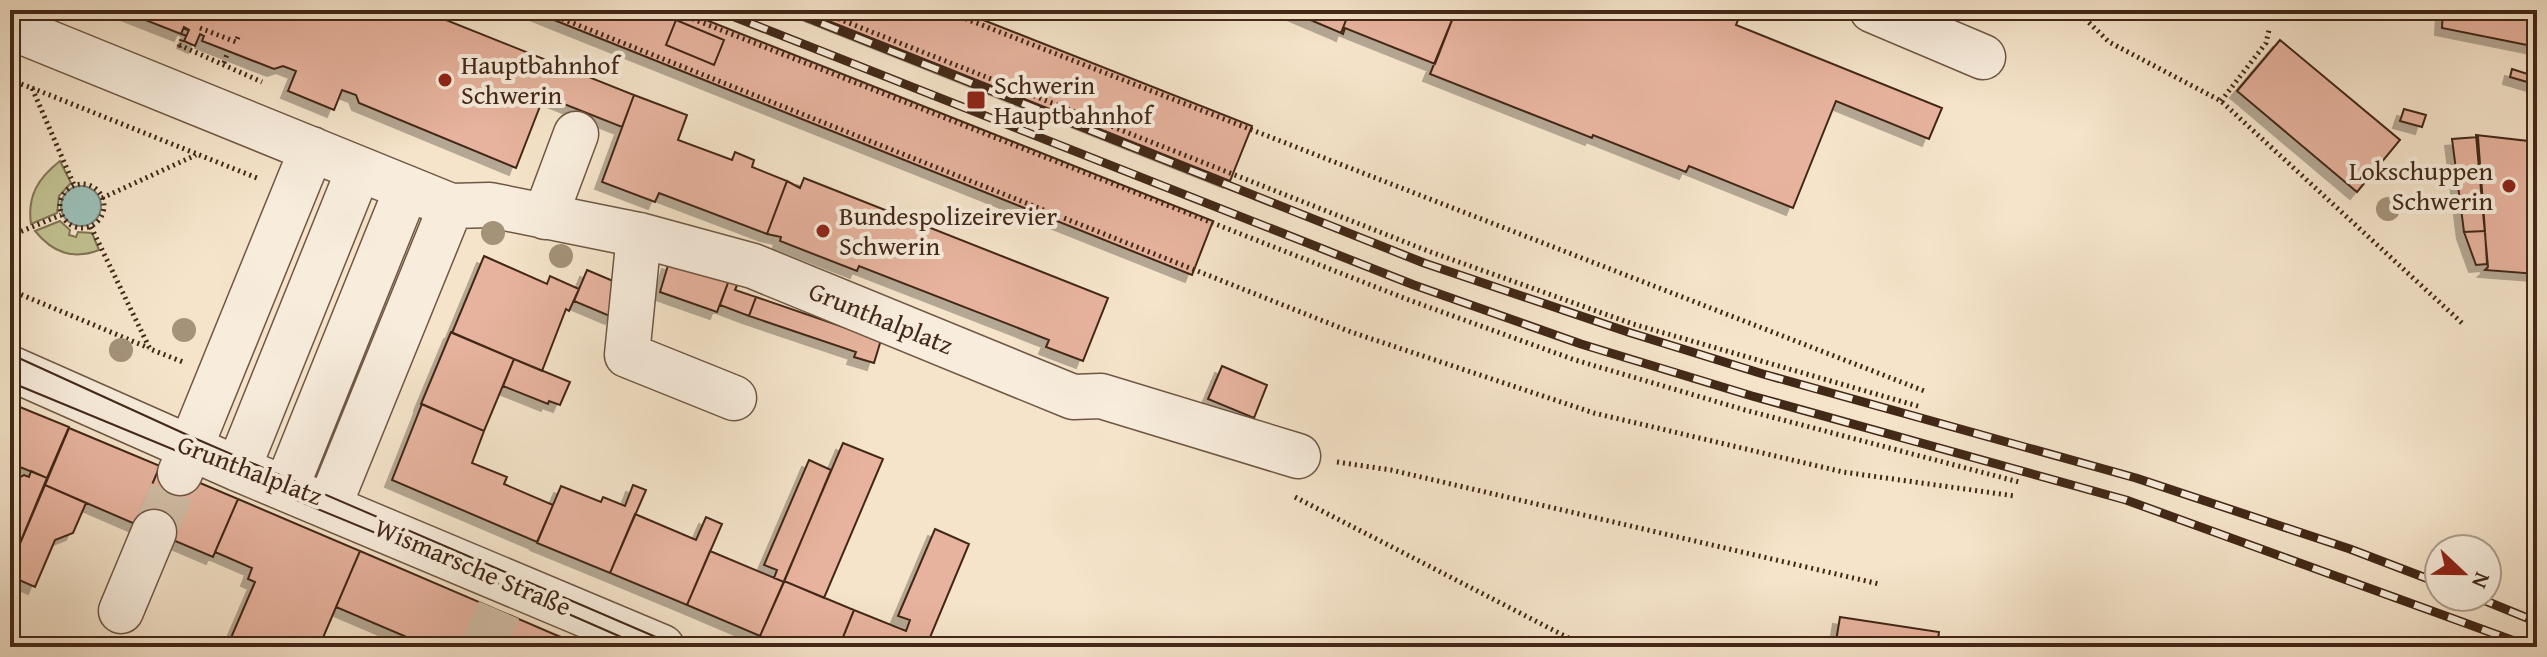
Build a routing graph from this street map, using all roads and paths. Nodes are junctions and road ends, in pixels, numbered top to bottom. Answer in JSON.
{"nodes":[{"id":1,"x":540,"y":10,"type":"edge"},
{"id":2,"x":670,"y":10,"type":"edge"},
{"id":3,"x":816,"y":10,"type":"edge"},
{"id":4,"x":943,"y":10,"type":"edge"},
{"id":5,"x":1872,"y":10,"type":"edge"},
{"id":6,"x":2076,"y":10,"type":"edge"},
{"id":7,"x":10,"y":27,"type":"edge"},
{"id":8,"x":200,"y":28,"type":"dead end"},
{"id":9,"x":2269,"y":30,"type":"dead end"},
{"id":10,"x":238,"y":37,"type":"dead end"},
{"id":11,"x":179,"y":45,"type":"dead end"},
{"id":12,"x":228,"y":51,"type":"dead end"},
{"id":13,"x":1983,"y":57,"type":"dead end"},
{"id":14,"x":224,"y":63,"type":"junction"},
{"id":15,"x":10,"y":80,"type":"edge"},
{"id":16,"x":32,"y":88,"type":"junction"},
{"id":17,"x":275,"y":88,"type":"dead end"},
{"id":18,"x":2221,"y":101,"type":"junction"},
{"id":19,"x":576,"y":134,"type":"dead end"},
{"id":20,"x":312,"y":149,"type":"junction"},
{"id":21,"x":197,"y":154,"type":"junction"},
{"id":22,"x":359,"y":169,"type":"junction"},
{"id":23,"x":74,"y":185,"type":"junction"},
{"id":24,"x":407,"y":188,"type":"junction"},
{"id":25,"x":294,"y":192,"type":"junction"},
{"id":26,"x":102,"y":198,"type":"junction"},
{"id":27,"x":451,"y":206,"type":"junction"},
{"id":28,"x":61,"y":215,"type":"junction"},
{"id":29,"x":545,"y":217,"type":"junction"},
{"id":30,"x":91,"y":227,"type":"junction"},
{"id":31,"x":639,"y":235,"type":"junction"},
{"id":32,"x":10,"y":236,"type":"edge"},
{"id":33,"x":10,"y":290,"type":"edge"},
{"id":34,"x":2462,"y":323,"type":"dead end"},
{"id":35,"x":150,"y":349,"type":"junction"},
{"id":36,"x":10,"y":368,"type":"edge"},
{"id":37,"x":219,"y":376,"type":"junction"},
{"id":38,"x":1927,"y":392,"type":"dead end"},
{"id":39,"x":734,"y":398,"type":"dead end"},
{"id":40,"x":1921,"y":407,"type":"dead end"},
{"id":41,"x":184,"y":461,"type":"junction"},
{"id":42,"x":238,"y":469,"type":"junction"},
{"id":43,"x":1294,"y":476,"type":"junction"},
{"id":44,"x":2019,"y":482,"type":"dead end"},
{"id":45,"x":286,"y":488,"type":"junction"},
{"id":46,"x":2015,"y":496,"type":"dead end"},
{"id":47,"x":329,"y":506,"type":"junction"},
{"id":48,"x":154,"y":532,"type":"tunnel mouth"},
{"id":49,"x":1879,"y":584,"type":"dead end"},
{"id":50,"x":121,"y":611,"type":"dead end"},
{"id":51,"x":662,"y":647,"type":"edge"},
{"id":52,"x":1586,"y":647,"type":"edge"}],
"edges":[{"from":1,"to":46,"type":"path"},
{"from":2,"to":44,"type":"path"},
{"from":3,"to":40,"type":"path"},
{"from":4,"to":38,"type":"path"},
{"from":5,"to":13,"type":"street"},
{"from":6,"to":18,"type":"path"},
{"from":7,"to":20,"type":"street","name":"Grunthalplatz"},
{"from":8,"to":10,"type":"path"},
{"from":9,"to":18,"type":"path"},
{"from":11,"to":14,"type":"path"},
{"from":12,"to":14,"type":"path"},
{"from":14,"to":17,"type":"path"},
{"from":15,"to":16,"type":"path"},
{"from":16,"to":21,"type":"path"},
{"from":16,"to":23,"type":"path"},
{"from":18,"to":34,"type":"path"},
{"from":19,"to":29,"type":"street"},
{"from":20,"to":22,"type":"street","name":"Grunthalplatz"},
{"from":20,"to":25,"type":"street"},
{"from":21,"to":25,"type":"path"},
{"from":21,"to":26,"type":"path"},
{"from":22,"to":24,"type":"street","name":"Grunthalplatz"},
{"from":22,"to":42,"type":"street"},
{"from":23,"to":26,"type":"path"},
{"from":23,"to":28,"type":"path"},
{"from":24,"to":27,"type":"street","name":"Grunthalplatz"},
{"from":24,"to":45,"type":"street"},
{"from":25,"to":37,"type":"street"},
{"from":26,"to":30,"type":"path"},
{"from":27,"to":29,"type":"street","name":"Grunthalplatz"},
{"from":27,"to":47,"type":"street","name":"Grunthalplatz"},
{"from":28,"to":30,"type":"path"},
{"from":28,"to":32,"type":"path"},
{"from":29,"to":31,"type":"street","name":"Grunthalplatz"},
{"from":30,"to":35,"type":"path"},
{"from":31,"to":39,"type":"street"},
{"from":31,"to":43,"type":"street","name":"Grunthalplatz"},
{"from":33,"to":35,"type":"path"},
{"from":35,"to":37,"type":"path"},
{"from":36,"to":41,"type":"street","name":"Grunthalplatz"},
{"from":37,"to":41,"type":"street"},
{"from":41,"to":42,"type":"street","name":"Grunthalplatz"},
{"from":42,"to":45,"type":"street","name":"Grunthalplatz"},
{"from":43,"to":49,"type":"path"},
{"from":43,"to":52,"type":"path"},
{"from":45,"to":47,"type":"street","name":"Grunthalplatz"},
{"from":47,"to":51,"type":"street","name":"Wismarsche Straße"},
{"from":48,"to":50,"type":"street"}]}
